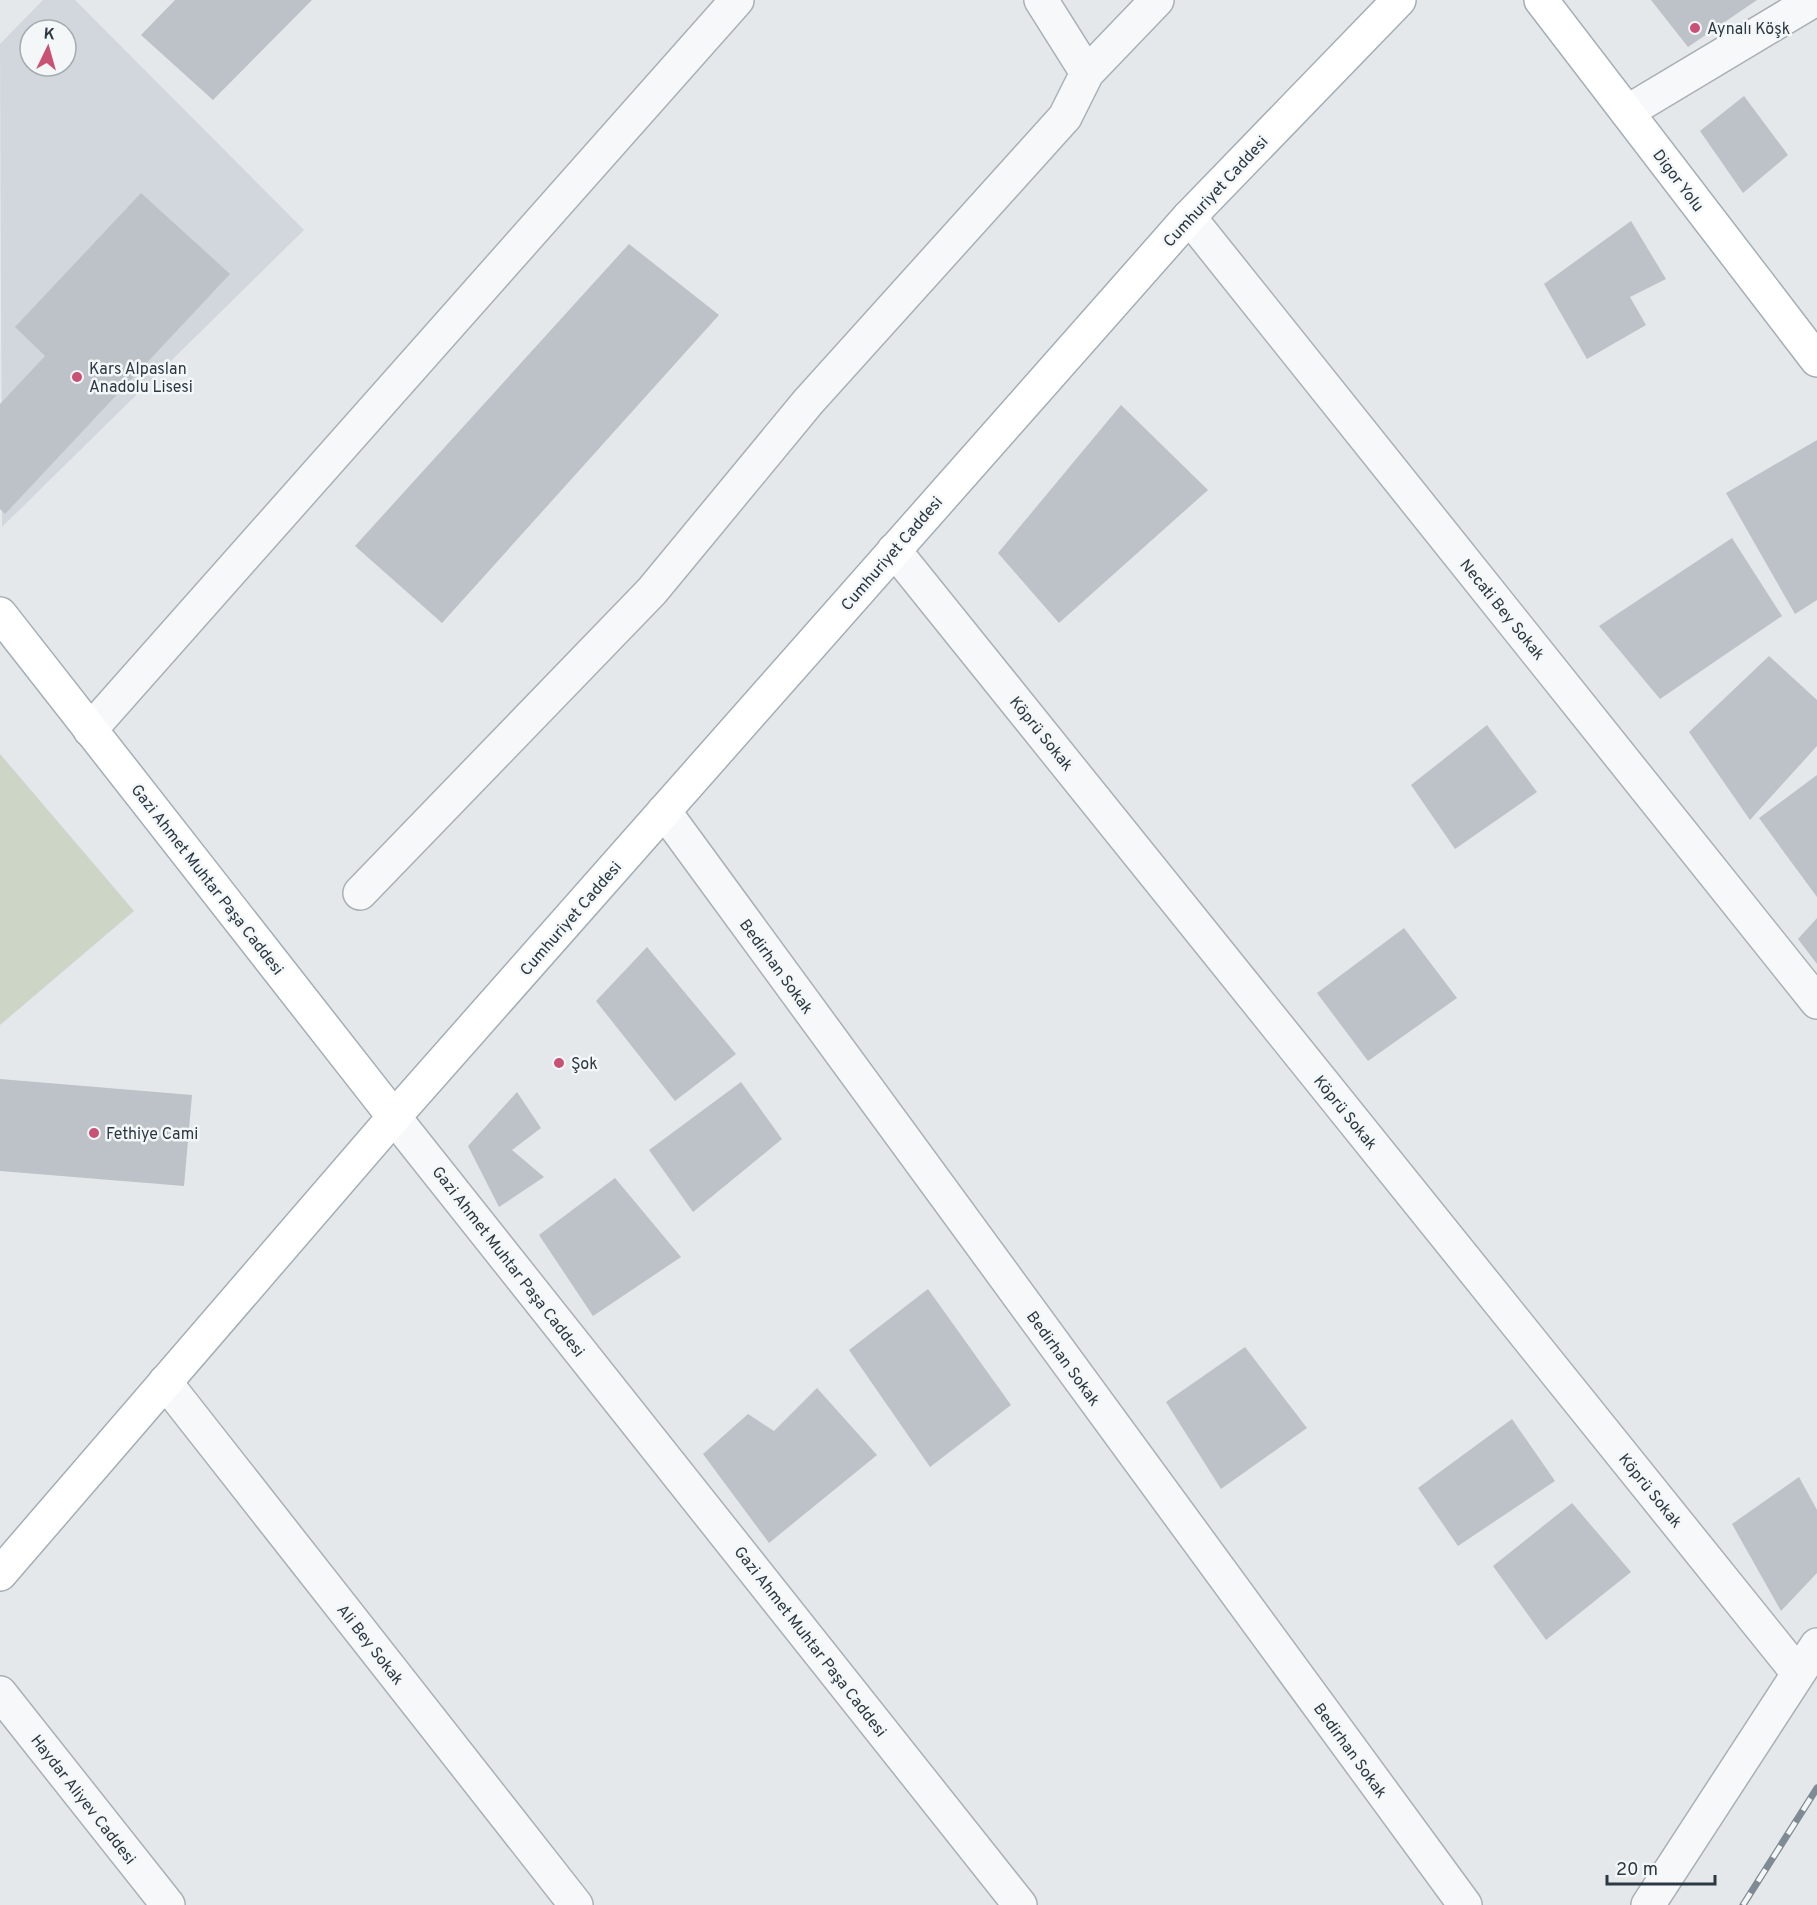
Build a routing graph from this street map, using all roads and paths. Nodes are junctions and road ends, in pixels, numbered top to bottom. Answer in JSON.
{"nodes":[{"id":1,"x":737,"y":0,"type":"edge"},
{"id":2,"x":1041,"y":0,"type":"edge"},
{"id":3,"x":1157,"y":0,"type":"edge"},
{"id":4,"x":1399,"y":0,"type":"edge"},
{"id":5,"x":1542,"y":0,"type":"edge"},
{"id":6,"x":1814,"y":0,"type":"edge"},
{"id":7,"x":1087,"y":73,"type":"junction"},
{"id":8,"x":1627,"y":112,"type":"junction"},
{"id":9,"x":1189,"y":217,"type":"junction"},
{"id":10,"x":1817,"y":360,"type":"edge"},
{"id":11,"x":894,"y":550,"type":"junction"},
{"id":12,"x":0,"y":614,"type":"edge"},
{"id":13,"x":90,"y":730,"type":"junction"},
{"id":14,"x":664,"y":811,"type":"junction"},
{"id":15,"x":360,"y":893,"type":"dead end"},
{"id":16,"x":1817,"y":1002,"type":"edge"},
{"id":17,"x":394,"y":1117,"type":"junction"},
{"id":18,"x":165,"y":1382,"type":"junction"},
{"id":19,"x":0,"y":1574,"type":"edge"},
{"id":20,"x":1817,"y":1645,"type":"edge"},
{"id":21,"x":1798,"y":1673,"type":"junction"},
{"id":22,"x":0,"y":1693,"type":"edge"},
{"id":23,"x":168,"y":1905,"type":"edge"},
{"id":24,"x":576,"y":1905,"type":"edge"},
{"id":25,"x":1020,"y":1905,"type":"edge"},
{"id":26,"x":1465,"y":1905,"type":"edge"},
{"id":27,"x":1648,"y":1905,"type":"edge"}],
"edges":[{"from":1,"to":13,"type":"street"},
{"from":2,"to":7,"type":"street"},
{"from":3,"to":7,"type":"street"},
{"from":4,"to":9,"type":"main road","name":"Cumhuriyet Caddesi"},
{"from":5,"to":8,"type":"main road","name":"Digor Yolu"},
{"from":6,"to":8,"type":"street"},
{"from":7,"to":15,"type":"street"},
{"from":8,"to":10,"type":"main road","name":"Digor Yolu"},
{"from":9,"to":11,"type":"main road","name":"Cumhuriyet Caddesi"},
{"from":9,"to":16,"type":"street","name":"Necati Bey Sokak"},
{"from":11,"to":14,"type":"main road","name":"Cumhuriyet Caddesi"},
{"from":11,"to":21,"type":"street","name":"Köprü Sokak"},
{"from":12,"to":13,"type":"main road","name":"Gazi Ahmet Muhtar Paşa Caddesi"},
{"from":13,"to":17,"type":"main road","name":"Gazi Ahmet Muhtar Paşa Caddesi"},
{"from":14,"to":17,"type":"main road","name":"Cumhuriyet Caddesi"},
{"from":14,"to":26,"type":"street","name":"Bedirhan Sokak"},
{"from":17,"to":18,"type":"main road","name":"Cumhuriyet Caddesi"},
{"from":17,"to":25,"type":"street","name":"Gazi Ahmet Muhtar Paşa Caddesi"},
{"from":18,"to":19,"type":"main road","name":"Cumhuriyet Caddesi"},
{"from":18,"to":24,"type":"street","name":"Ali Bey Sokak"},
{"from":20,"to":21,"type":"street"},
{"from":21,"to":27,"type":"street"},
{"from":22,"to":23,"type":"street","name":"Haydar Aliyev Caddesi"}]}
